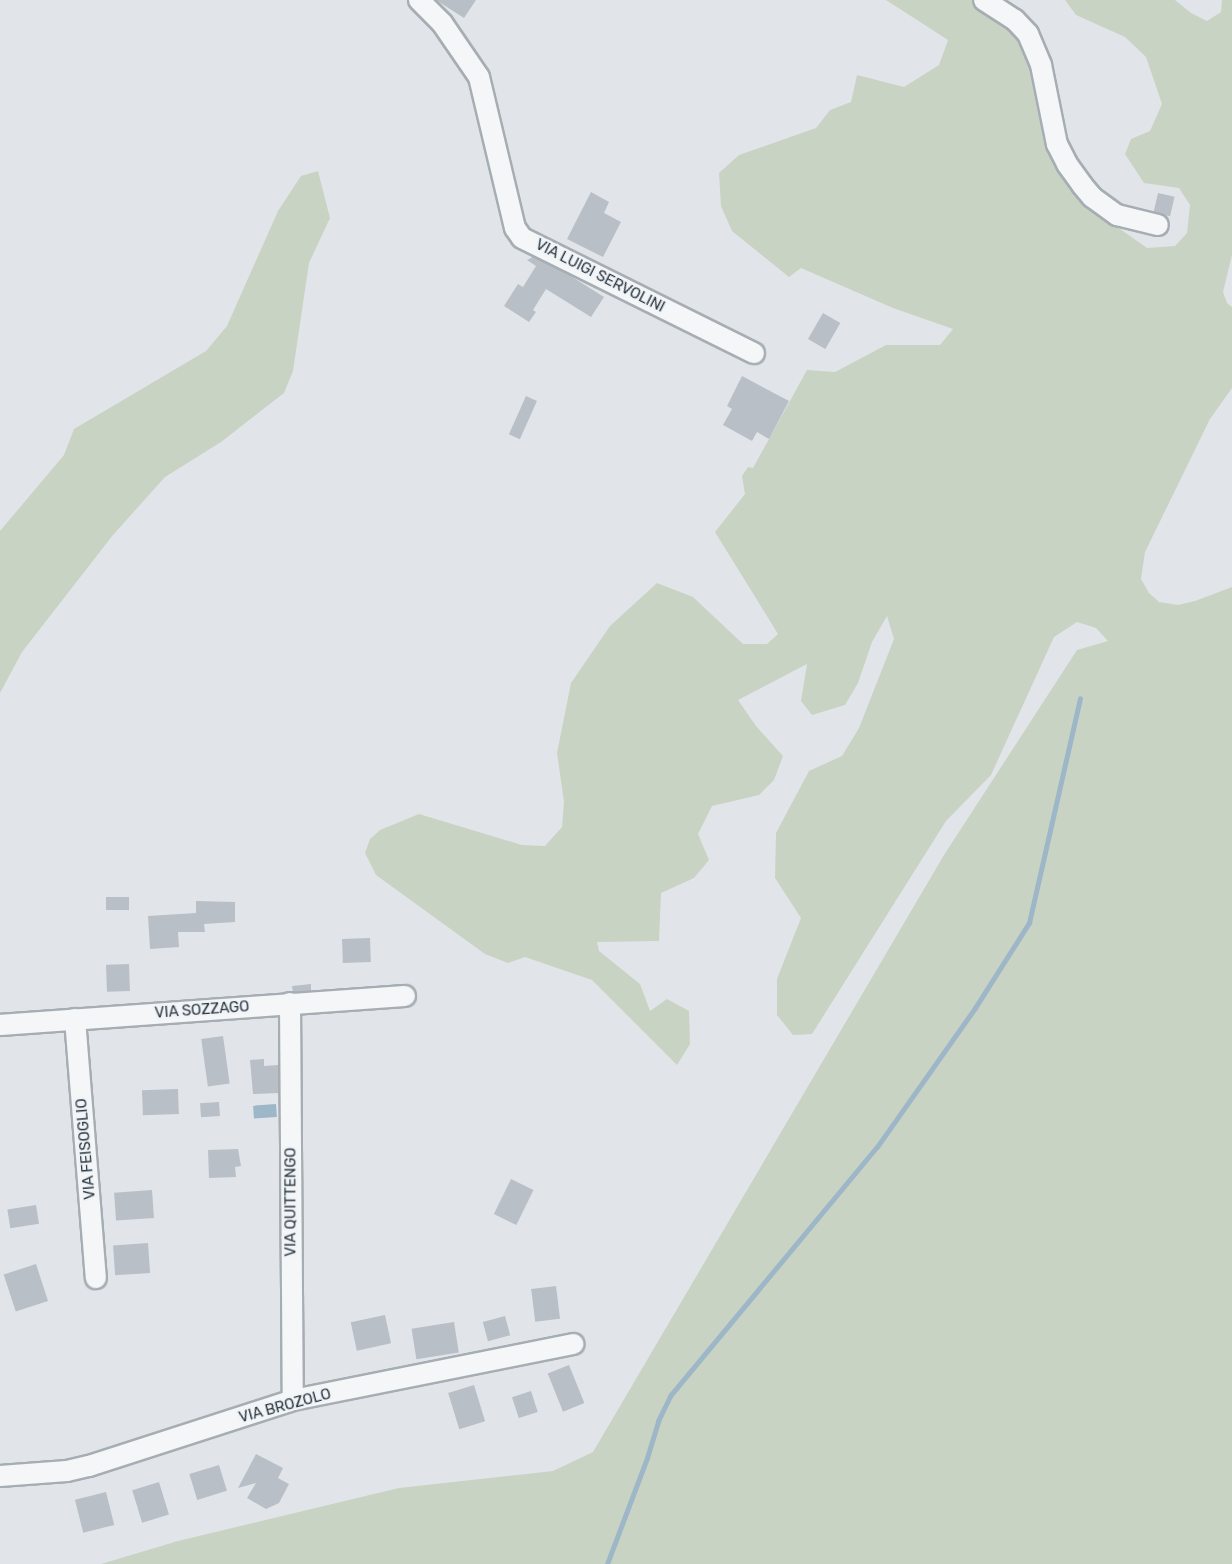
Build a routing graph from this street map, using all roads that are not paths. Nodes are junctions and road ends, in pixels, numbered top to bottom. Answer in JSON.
{"nodes":[{"id":1,"x":419,"y":0,"type":"edge"},
{"id":2,"x":984,"y":0,"type":"edge"},
{"id":3,"x":1158,"y":225,"type":"dead end"},
{"id":4,"x":754,"y":353,"type":"dead end"},
{"id":5,"x":405,"y":996,"type":"dead end"},
{"id":6,"x":290,"y":1004,"type":"junction"},
{"id":7,"x":75,"y":1019,"type":"junction"},
{"id":8,"x":0,"y":1025,"type":"edge"},
{"id":9,"x":96,"y":1278,"type":"dead end"},
{"id":10,"x":573,"y":1344,"type":"dead end"},
{"id":11,"x":293,"y":1400,"type":"junction"},
{"id":12,"x":0,"y":1476,"type":"edge"}],
"edges":[{"from":1,"to":4,"type":"street","name":"VIA LUIGI SERVOLINI"},
{"from":2,"to":3,"type":"street"},
{"from":5,"to":6,"type":"street","name":"VIA SOZZAGO"},
{"from":6,"to":7,"type":"street","name":"VIA SOZZAGO"},
{"from":6,"to":11,"type":"street","name":"VIA QUITTENGO"},
{"from":7,"to":8,"type":"street","name":"VIA SOZZAGO"},
{"from":7,"to":9,"type":"street","name":"VIA FEISOGLIO"},
{"from":10,"to":11,"type":"street","name":"VIA BROZOLO"},
{"from":11,"to":12,"type":"street","name":"VIA BROZOLO"}]}
